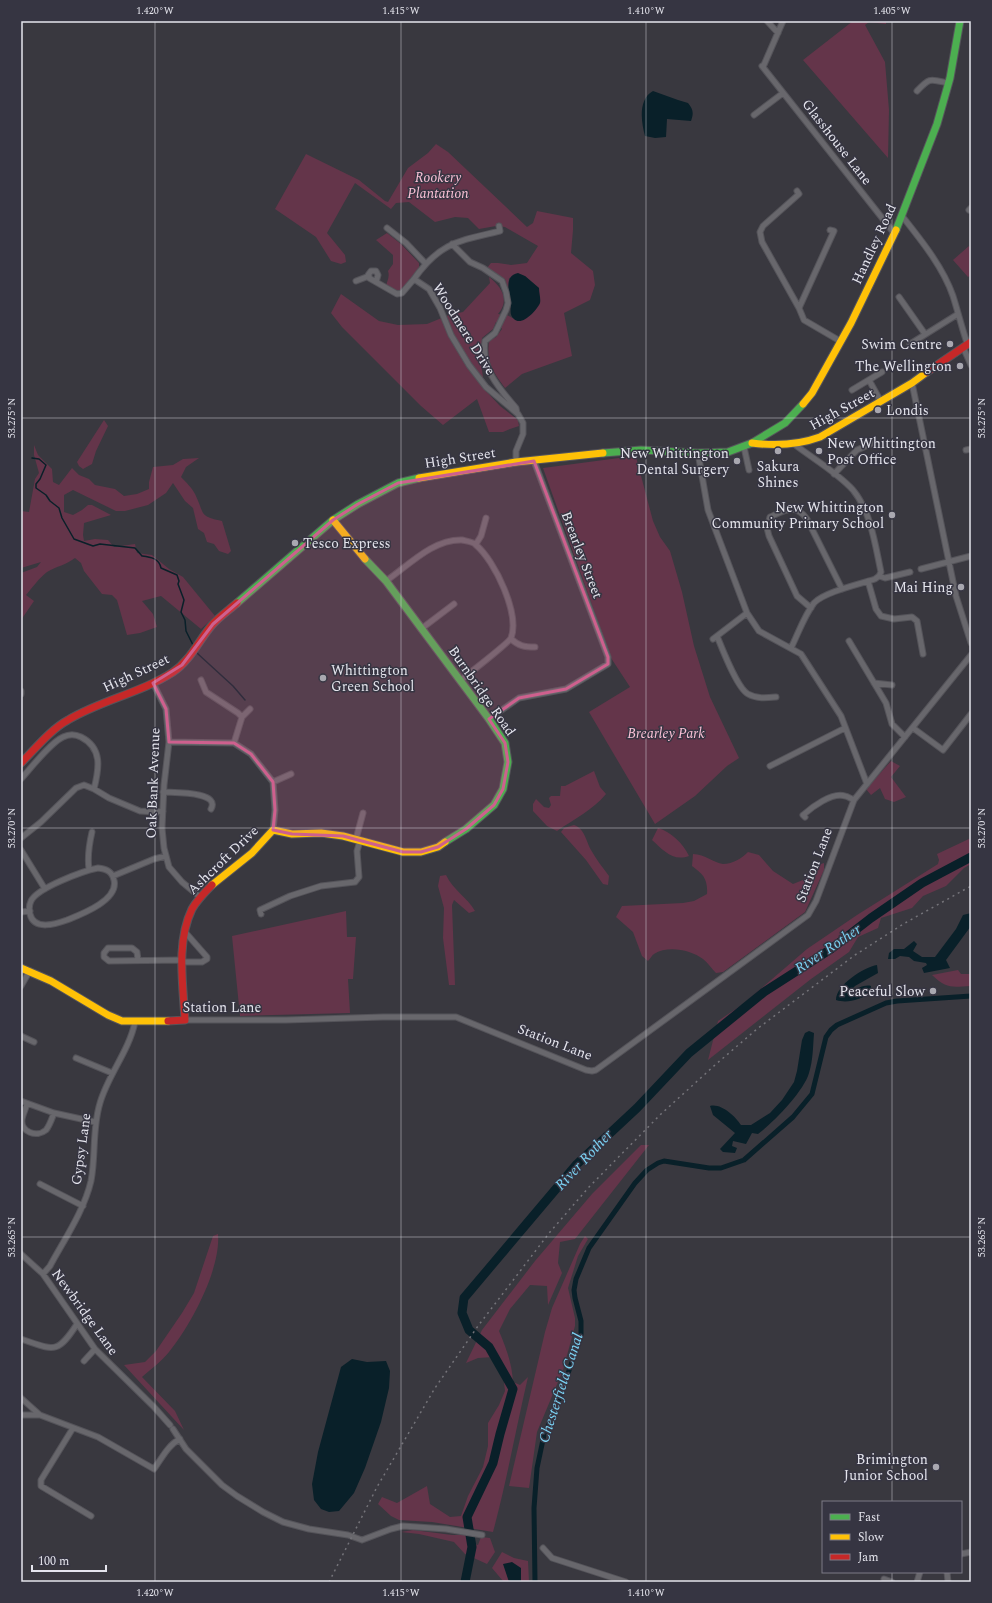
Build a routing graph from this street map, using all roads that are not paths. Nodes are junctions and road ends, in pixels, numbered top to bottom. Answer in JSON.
{"nodes":[{"id":1,"x":767,"y":21,"type":"edge"},
{"id":2,"x":783,"y":21,"type":"edge"},
{"id":3,"x":960,"y":21,"type":"edge"},
{"id":4,"x":778,"y":33,"type":"junction"},
{"id":5,"x":948,"y":83,"type":"junction"},
{"id":6,"x":917,"y":91,"type":"dead end"},
{"id":7,"x":783,"y":93,"type":"junction"},
{"id":8,"x":754,"y":115,"type":"dead end"},
{"id":9,"x":796,"y":191,"type":"dead end"},
{"id":10,"x":902,"y":216,"type":"junction"},
{"id":11,"x":499,"y":226,"type":"dead end"},
{"id":12,"x":387,"y":228,"type":"dead end"},
{"id":13,"x":830,"y":230,"type":"dead end"},
{"id":14,"x":894,"y":233,"type":"junction"},
{"id":15,"x":452,"y":244,"type":"junction"},
{"id":16,"x":426,"y":263,"type":"junction"},
{"id":17,"x":369,"y":276,"type":"junction"},
{"id":18,"x":414,"y":279,"type":"junction"},
{"id":19,"x":356,"y":281,"type":"dead end"},
{"id":20,"x":376,"y":282,"type":"junction"},
{"id":21,"x":899,"y":297,"type":"dead end"},
{"id":22,"x":799,"y":308,"type":"junction"},
{"id":23,"x":958,"y":314,"type":"junction"},
{"id":24,"x":925,"y":334,"type":"junction"},
{"id":25,"x":840,"y":341,"type":"junction"},
{"id":26,"x":910,"y":344,"type":"dead end"},
{"id":27,"x":967,"y":344,"type":"edge"},
{"id":28,"x":971,"y":365,"type":"edge"},
{"id":29,"x":882,"y":372,"type":"dead end"},
{"id":30,"x":869,"y":380,"type":"junction"},
{"id":31,"x":912,"y":383,"type":"junction"},
{"id":32,"x":852,"y":390,"type":"dead end"},
{"id":33,"x":881,"y":402,"type":"junction"},
{"id":34,"x":518,"y":414,"type":"junction"},
{"id":35,"x":752,"y":443,"type":"junction"},
{"id":36,"x":873,"y":443,"type":"dead end"},
{"id":37,"x":794,"y":444,"type":"junction"},
{"id":38,"x":744,"y":447,"type":"junction"},
{"id":39,"x":698,"y":453,"type":"junction"},
{"id":40,"x":534,"y":461,"type":"junction"},
{"id":41,"x":516,"y":462,"type":"junction"},
{"id":42,"x":749,"y":470,"type":"dead end"},
{"id":43,"x":834,"y":474,"type":"junction"},
{"id":44,"x":486,"y":518,"type":"dead end"},
{"id":45,"x":333,"y":520,"type":"junction"},
{"id":46,"x":476,"y":544,"type":"junction"},
{"id":47,"x":971,"y":556,"type":"edge"},
{"id":48,"x":949,"y":561,"type":"junction"},
{"id":49,"x":921,"y":569,"type":"dead end"},
{"id":50,"x":910,"y":572,"type":"dead end"},
{"id":51,"x":879,"y":576,"type":"junction"},
{"id":52,"x":386,"y":581,"type":"junction"},
{"id":53,"x":868,"y":582,"type":"junction"},
{"id":54,"x":842,"y":590,"type":"junction"},
{"id":55,"x":454,"y":604,"type":"dead end"},
{"id":56,"x":811,"y":608,"type":"junction"},
{"id":57,"x":747,"y":613,"type":"junction"},
{"id":58,"x":421,"y":629,"type":"junction"},
{"id":59,"x":511,"y":639,"type":"junction"},
{"id":60,"x":849,"y":641,"type":"dead end"},
{"id":61,"x":971,"y":643,"type":"edge"},
{"id":62,"x":535,"y":647,"type":"dead end"},
{"id":63,"x":791,"y":648,"type":"junction"},
{"id":64,"x":923,"y":654,"type":"dead end"},
{"id":65,"x":971,"y":655,"type":"edge"},
{"id":66,"x":201,"y":680,"type":"dead end"},
{"id":67,"x":460,"y":681,"type":"junction"},
{"id":68,"x":153,"y":683,"type":"junction"},
{"id":69,"x":874,"y":683,"type":"junction"},
{"id":70,"x":892,"y":685,"type":"dead end"},
{"id":71,"x":776,"y":697,"type":"dead end"},
{"id":72,"x":250,"y":709,"type":"dead end"},
{"id":73,"x":971,"y":714,"type":"edge"},
{"id":74,"x":242,"y":717,"type":"junction"},
{"id":75,"x":489,"y":719,"type":"junction"},
{"id":76,"x":845,"y":728,"type":"junction"},
{"id":77,"x":913,"y":728,"type":"junction"},
{"id":78,"x":905,"y":738,"type":"junction"},
{"id":79,"x":169,"y":742,"type":"junction"},
{"id":80,"x":234,"y":743,"type":"junction"},
{"id":81,"x":21,"y":763,"type":"edge"},
{"id":82,"x":770,"y":766,"type":"dead end"},
{"id":83,"x":290,"y":774,"type":"dead end"},
{"id":84,"x":21,"y":779,"type":"edge"},
{"id":85,"x":273,"y":782,"type":"junction"},
{"id":86,"x":867,"y":784,"type":"junction"},
{"id":87,"x":94,"y":789,"type":"junction"},
{"id":88,"x":164,"y":792,"type":"junction"},
{"id":89,"x":854,"y":800,"type":"junction"},
{"id":90,"x":211,"y":809,"type":"dead end"},
{"id":91,"x":163,"y":811,"type":"junction"},
{"id":92,"x":363,"y":813,"type":"dead end"},
{"id":93,"x":805,"y":817,"type":"dead end"},
{"id":94,"x":273,"y":830,"type":"junction"},
{"id":95,"x":92,"y":832,"type":"dead end"},
{"id":96,"x":21,"y":838,"type":"edge"},
{"id":97,"x":358,"y":840,"type":"junction"},
{"id":98,"x":21,"y":850,"type":"edge"},
{"id":99,"x":166,"y":856,"type":"junction"},
{"id":100,"x":89,"y":869,"type":"junction"},
{"id":101,"x":113,"y":876,"type":"junction"},
{"id":102,"x":45,"y":889,"type":"junction"},
{"id":103,"x":200,"y":897,"type":"junction"},
{"id":104,"x":30,"y":911,"type":"junction"},
{"id":105,"x":21,"y":912,"type":"edge"},
{"id":106,"x":261,"y":914,"type":"dead end"},
{"id":107,"x":185,"y":932,"type":"junction"},
{"id":108,"x":138,"y":960,"type":"junction"},
{"id":109,"x":183,"y":961,"type":"junction"},
{"id":110,"x":21,"y":968,"type":"edge"},
{"id":111,"x":29,"y":972,"type":"junction"},
{"id":112,"x":21,"y":986,"type":"edge"},
{"id":113,"x":185,"y":1020,"type":"junction"},
{"id":114,"x":135,"y":1022,"type":"junction"},
{"id":115,"x":21,"y":1036,"type":"edge"},
{"id":116,"x":34,"y":1042,"type":"dead end"},
{"id":117,"x":76,"y":1058,"type":"dead end"},
{"id":118,"x":112,"y":1073,"type":"junction"},
{"id":119,"x":21,"y":1101,"type":"edge"},
{"id":120,"x":27,"y":1104,"type":"junction"},
{"id":121,"x":54,"y":1112,"type":"junction"},
{"id":122,"x":95,"y":1122,"type":"junction"},
{"id":123,"x":40,"y":1184,"type":"dead end"},
{"id":124,"x":82,"y":1206,"type":"junction"},
{"id":125,"x":21,"y":1254,"type":"edge"},
{"id":126,"x":43,"y":1274,"type":"junction"},
{"id":127,"x":77,"y":1324,"type":"junction"},
{"id":128,"x":21,"y":1339,"type":"edge"},
{"id":129,"x":95,"y":1349,"type":"junction"},
{"id":130,"x":84,"y":1361,"type":"dead end"},
{"id":131,"x":21,"y":1398,"type":"edge"},
{"id":132,"x":26,"y":1403,"type":"junction"},
{"id":133,"x":40,"y":1415,"type":"junction"},
{"id":134,"x":21,"y":1416,"type":"edge"},
{"id":135,"x":73,"y":1428,"type":"junction"},
{"id":136,"x":180,"y":1439,"type":"junction"},
{"id":137,"x":92,"y":1516,"type":"dead end"},
{"id":138,"x":482,"y":1535,"type":"dead end"},
{"id":139,"x":543,"y":1548,"type":"dead end"},
{"id":140,"x":884,"y":1579,"type":"dead end"},
{"id":141,"x":626,"y":1582,"type":"edge"},
{"id":142,"x":892,"y":1582,"type":"edge"}],
"edges":[{"from":1,"to":4,"type":"street"},
{"from":2,"to":4,"type":"street"},
{"from":3,"to":5,"type":"main road","name":"Handley Road"},
{"from":4,"to":7,"type":"street","name":"Glasshouse Lane"},
{"from":5,"to":6,"type":"street"},
{"from":5,"to":10,"type":"main road","name":"Handley Road"},
{"from":7,"to":8,"type":"street"},
{"from":7,"to":14,"type":"street","name":"Glasshouse Lane"},
{"from":9,"to":22,"type":"street"},
{"from":10,"to":14,"type":"main road","name":"Handley Road"},
{"from":10,"to":23,"type":"street"},
{"from":11,"to":15,"type":"street","name":"Woodmere Drive"},
{"from":12,"to":16,"type":"street"},
{"from":13,"to":22,"type":"street"},
{"from":14,"to":25,"type":"main road","name":"Handley Road"},
{"from":15,"to":16,"type":"street","name":"Woodmere Drive"},
{"from":15,"to":34,"type":"street"},
{"from":16,"to":18,"type":"street","name":"Woodmere Drive"},
{"from":17,"to":19,"type":"street"},
{"from":17,"to":20,"type":"street"},
{"from":17,"to":20,"type":"street"},
{"from":18,"to":20,"type":"street"},
{"from":18,"to":34,"type":"street","name":"Woodmere Drive"},
{"from":21,"to":24,"type":"street"},
{"from":22,"to":25,"type":"street"},
{"from":23,"to":24,"type":"street"},
{"from":23,"to":27,"type":"street"},
{"from":24,"to":26,"type":"street"},
{"from":25,"to":35,"type":"main road","name":"Handley Road"},
{"from":27,"to":28,"type":"street"},
{"from":27,"to":31,"type":"main road","name":"High Street"},
{"from":29,"to":30,"type":"street"},
{"from":30,"to":32,"type":"street"},
{"from":30,"to":33,"type":"street"},
{"from":31,"to":33,"type":"main road","name":"High Street"},
{"from":31,"to":48,"type":"street"},
{"from":33,"to":37,"type":"main road","name":"High Street"},
{"from":34,"to":41,"type":"street"},
{"from":35,"to":37,"type":"main road","name":"High Street"},
{"from":35,"to":38,"type":"main road","name":"High Street"},
{"from":36,"to":43,"type":"street"},
{"from":37,"to":43,"type":"street"},
{"from":38,"to":39,"type":"main road","name":"High Street"},
{"from":38,"to":42,"type":"street"},
{"from":39,"to":40,"type":"main road","name":"High Street"},
{"from":39,"to":57,"type":"street"},
{"from":40,"to":41,"type":"main road","name":"High Street"},
{"from":40,"to":75,"type":"street","name":"Brearley Street"},
{"from":41,"to":45,"type":"main road","name":"High Street"},
{"from":43,"to":51,"type":"street"},
{"from":44,"to":46,"type":"street"},
{"from":45,"to":52,"type":"main road","name":"Burnbridge Road"},
{"from":45,"to":68,"type":"main road","name":"High Street"},
{"from":46,"to":52,"type":"street"},
{"from":46,"to":59,"type":"street"},
{"from":47,"to":48,"type":"street"},
{"from":48,"to":49,"type":"street"},
{"from":48,"to":61,"type":"street"},
{"from":50,"to":51,"type":"street"},
{"from":51,"to":53,"type":"street"},
{"from":52,"to":58,"type":"main road","name":"Burnbridge Road"},
{"from":53,"to":54,"type":"street"},
{"from":53,"to":64,"type":"street"},
{"from":54,"to":56,"type":"street"},
{"from":54,"to":56,"type":"street"},
{"from":55,"to":58,"type":"street"},
{"from":56,"to":63,"type":"street"},
{"from":57,"to":63,"type":"street"},
{"from":57,"to":71,"type":"street"},
{"from":58,"to":67,"type":"main road","name":"Burnbridge Road"},
{"from":59,"to":62,"type":"street"},
{"from":59,"to":67,"type":"street"},
{"from":60,"to":69,"type":"street"},
{"from":63,"to":76,"type":"street"},
{"from":65,"to":77,"type":"street","name":"Station Lane"},
{"from":66,"to":74,"type":"street"},
{"from":67,"to":75,"type":"main road","name":"Burnbridge Road"},
{"from":68,"to":79,"type":"street","name":"Oak Bank Avenue"},
{"from":68,"to":81,"type":"main road","name":"High Street"},
{"from":69,"to":70,"type":"street"},
{"from":69,"to":78,"type":"street"},
{"from":72,"to":74,"type":"street"},
{"from":73,"to":77,"type":"street"},
{"from":74,"to":80,"type":"street"},
{"from":75,"to":97,"type":"main road","name":"Burnbridge Road"},
{"from":76,"to":82,"type":"street"},
{"from":76,"to":86,"type":"street"},
{"from":77,"to":78,"type":"street","name":"Station Lane"},
{"from":78,"to":86,"type":"street","name":"Station Lane"},
{"from":79,"to":80,"type":"street"},
{"from":79,"to":88,"type":"street","name":"Oak Bank Avenue"},
{"from":80,"to":85,"type":"street"},
{"from":83,"to":85,"type":"street"},
{"from":84,"to":87,"type":"street"},
{"from":85,"to":94,"type":"street","name":"Ashcroft Drive"},
{"from":86,"to":89,"type":"street","name":"Station Lane"},
{"from":87,"to":91,"type":"street"},
{"from":87,"to":96,"type":"street"},
{"from":88,"to":90,"type":"street"},
{"from":88,"to":91,"type":"street","name":"Oak Bank Avenue"},
{"from":89,"to":93,"type":"street"},
{"from":89,"to":113,"type":"street","name":"Station Lane"},
{"from":91,"to":99,"type":"street","name":"Oak Bank Avenue"},
{"from":92,"to":97,"type":"street"},
{"from":94,"to":97,"type":"main road","name":"Burnbridge Road"},
{"from":94,"to":103,"type":"main road","name":"Ashcroft Drive"},
{"from":95,"to":100,"type":"street"},
{"from":97,"to":106,"type":"street"},
{"from":98,"to":102,"type":"street"},
{"from":99,"to":101,"type":"street"},
{"from":99,"to":103,"type":"street","name":"Oak Bank Avenue"},
{"from":100,"to":101,"type":"street"},
{"from":100,"to":102,"type":"street"},
{"from":101,"to":104,"type":"street"},
{"from":102,"to":104,"type":"street"},
{"from":103,"to":107,"type":"main road","name":"Ashcroft Drive"},
{"from":104,"to":105,"type":"street"},
{"from":107,"to":109,"type":"main road","name":"Ashcroft Drive"},
{"from":107,"to":109,"type":"street"},
{"from":108,"to":108,"type":"street"},
{"from":108,"to":109,"type":"street"},
{"from":109,"to":113,"type":"main road","name":"Ashcroft Drive"},
{"from":110,"to":111,"type":"main road","name":"Station Lane"},
{"from":111,"to":112,"type":"street"},
{"from":111,"to":114,"type":"main road","name":"Station Lane"},
{"from":113,"to":114,"type":"main road","name":"Station Lane"},
{"from":114,"to":118,"type":"street","name":"Gypsy Lane"},
{"from":115,"to":116,"type":"street"},
{"from":117,"to":118,"type":"street"},
{"from":118,"to":122,"type":"street","name":"Gypsy Lane"},
{"from":119,"to":120,"type":"street"},
{"from":120,"to":121,"type":"street"},
{"from":120,"to":121,"type":"street"},
{"from":121,"to":122,"type":"street"},
{"from":122,"to":124,"type":"street","name":"Gypsy Lane"},
{"from":123,"to":124,"type":"street","name":"Gypsy Lane"},
{"from":124,"to":126,"type":"street","name":"Gypsy Lane"},
{"from":125,"to":126,"type":"street","name":"Newbridge Lane"},
{"from":126,"to":127,"type":"street","name":"Newbridge Lane"},
{"from":127,"to":128,"type":"street"},
{"from":127,"to":129,"type":"street","name":"Newbridge Lane"},
{"from":129,"to":130,"type":"street"},
{"from":129,"to":136,"type":"street","name":"Newbridge Lane"},
{"from":131,"to":132,"type":"street"},
{"from":132,"to":133,"type":"street"},
{"from":132,"to":134,"type":"street"},
{"from":133,"to":134,"type":"street"},
{"from":133,"to":135,"type":"street"},
{"from":135,"to":136,"type":"street"},
{"from":135,"to":137,"type":"street"},
{"from":136,"to":138,"type":"street","name":"Newbridge Lane"},
{"from":139,"to":141,"type":"street"},
{"from":140,"to":142,"type":"street"}]}
